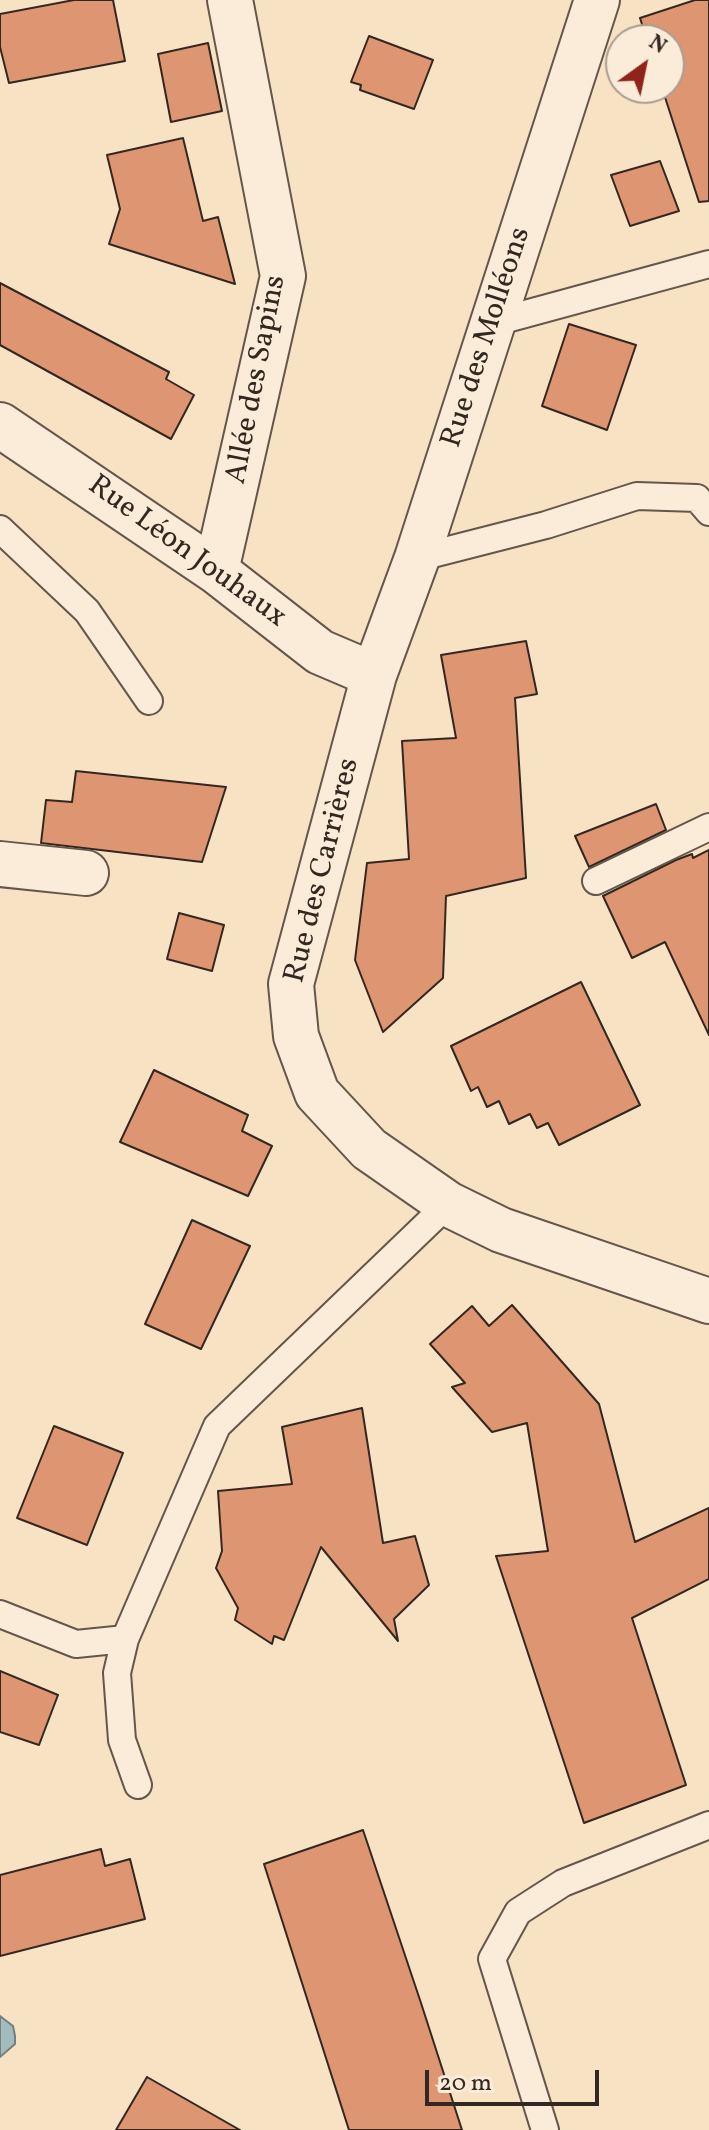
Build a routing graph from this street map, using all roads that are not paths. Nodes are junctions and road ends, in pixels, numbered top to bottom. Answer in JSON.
{"nodes":[{"id":1,"x":230,"y":0,"type":"edge"},
{"id":2,"x":597,"y":0,"type":"edge"},
{"id":3,"x":709,"y":264,"type":"edge"},
{"id":4,"x":492,"y":323,"type":"junction"},
{"id":5,"x":0,"y":425,"type":"edge"},
{"id":6,"x":709,"y":512,"type":"edge"},
{"id":7,"x":0,"y":529,"type":"edge"},
{"id":8,"x":417,"y":558,"type":"junction"},
{"id":9,"x":216,"y":571,"type":"junction"},
{"id":10,"x":374,"y":675,"type":"junction"},
{"id":11,"x":149,"y":701,"type":"dead end"},
{"id":12,"x":709,"y":827,"type":"edge"},
{"id":13,"x":0,"y":864,"type":"edge"},
{"id":14,"x":86,"y":873,"type":"dead end"},
{"id":15,"x":596,"y":881,"type":"dead end"},
{"id":16,"x":448,"y":1204,"type":"junction"},
{"id":17,"x":709,"y":1301,"type":"edge"},
{"id":18,"x":0,"y":1614,"type":"edge"},
{"id":19,"x":125,"y":1639,"type":"junction"},
{"id":20,"x":138,"y":1785,"type":"dead end"},
{"id":21,"x":709,"y":1825,"type":"edge"},
{"id":22,"x":545,"y":2130,"type":"edge"}],
"edges":[{"from":1,"to":9,"type":"street","name":"Allée des Sapins"},
{"from":2,"to":4,"type":"street","name":"Rue des Molléons"},
{"from":3,"to":4,"type":"lane"},
{"from":4,"to":8,"type":"street","name":"Rue des Molléons"},
{"from":5,"to":9,"type":"street","name":"Rue Léon Jouhaux"},
{"from":6,"to":8,"type":"lane"},
{"from":7,"to":11,"type":"lane"},
{"from":8,"to":10,"type":"street","name":"Rue des Molléons"},
{"from":9,"to":10,"type":"street","name":"Rue Léon Jouhaux"},
{"from":10,"to":16,"type":"street","name":"Rue des Carrières"},
{"from":12,"to":15,"type":"lane"},
{"from":13,"to":14,"type":"street"},
{"from":16,"to":17,"type":"street","name":"Rue des Carrières"},
{"from":16,"to":19,"type":"lane"},
{"from":18,"to":19,"type":"lane"},
{"from":19,"to":20,"type":"lane"},
{"from":21,"to":22,"type":"lane"}]}
